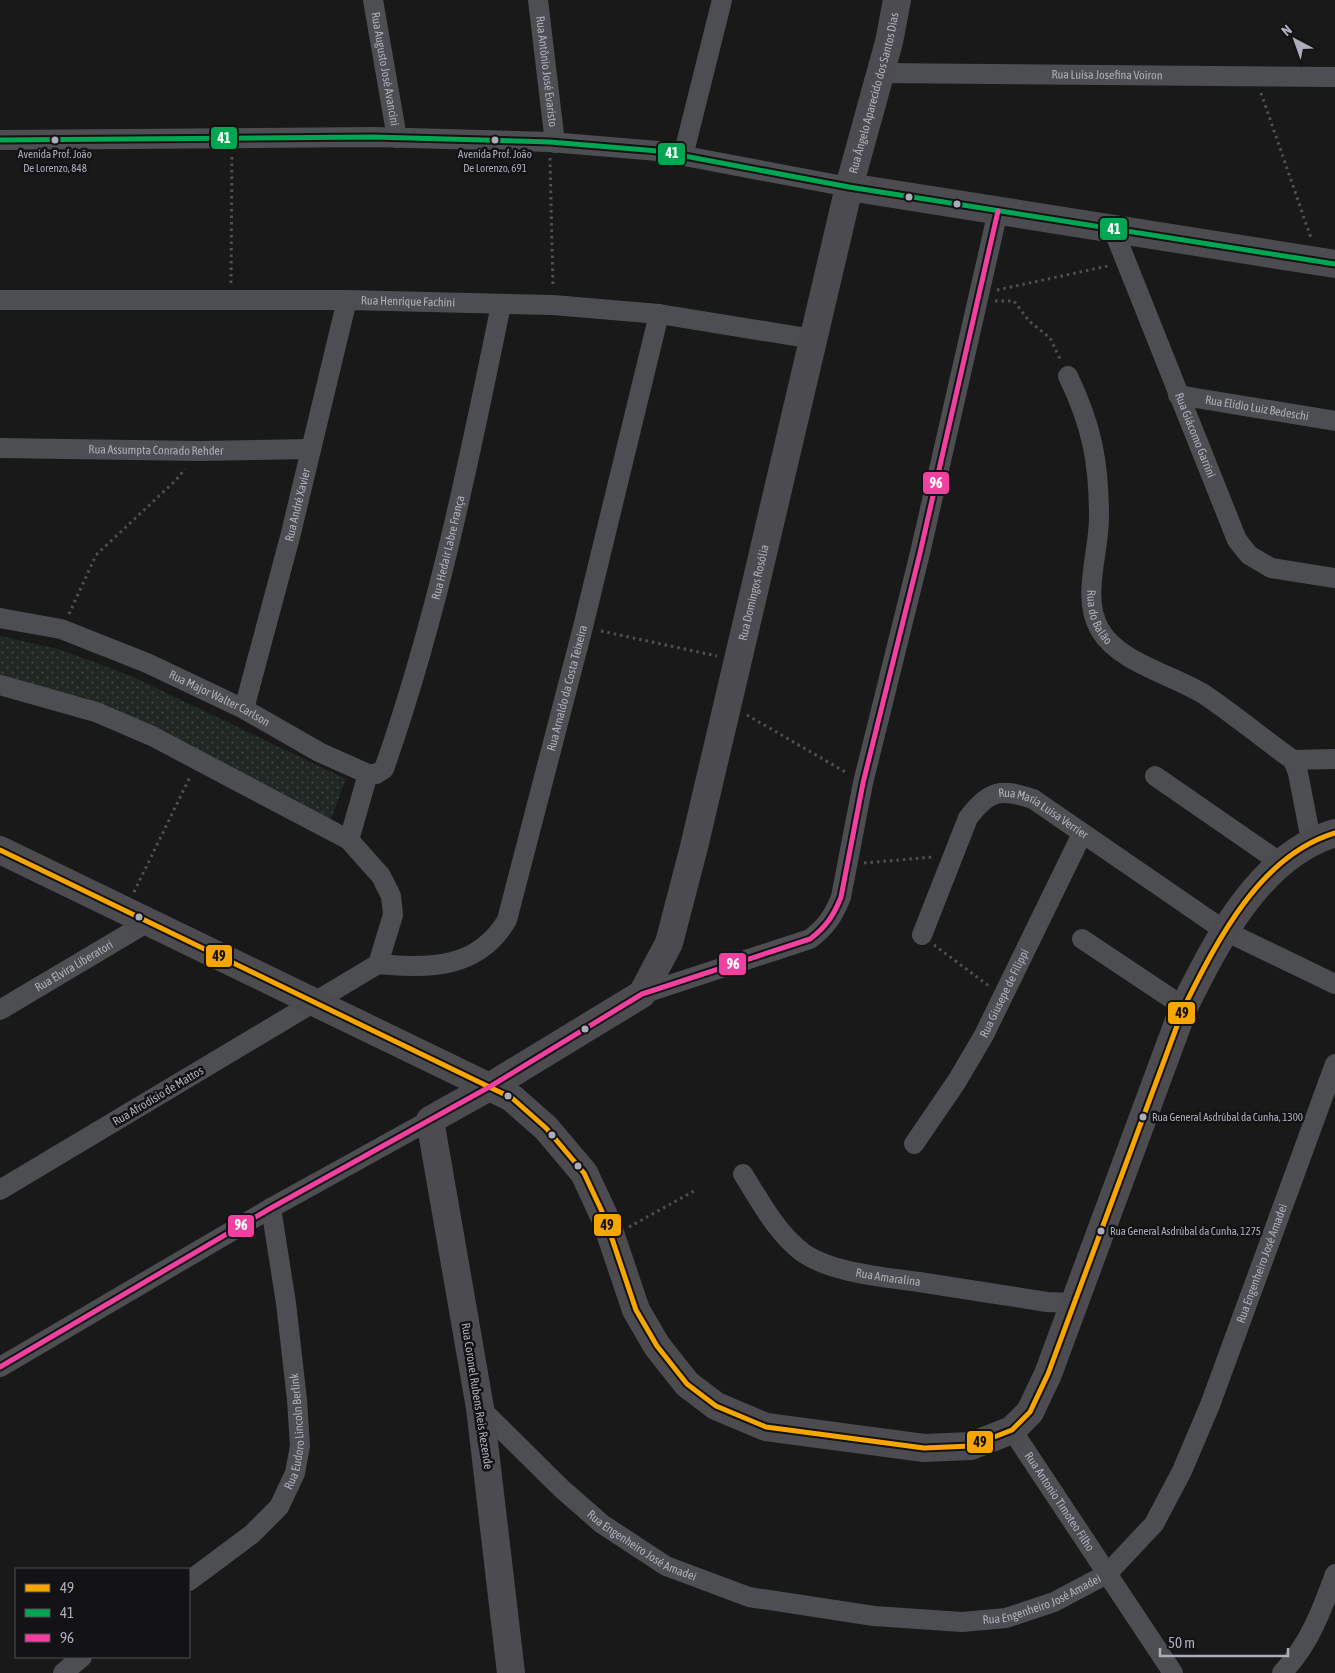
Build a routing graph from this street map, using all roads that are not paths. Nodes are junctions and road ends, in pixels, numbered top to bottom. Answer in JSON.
{"nodes":[{"id":1,"x":373,"y":0,"type":"edge"},
{"id":2,"x":538,"y":0,"type":"edge"},
{"id":3,"x":722,"y":0,"type":"edge"},
{"id":4,"x":897,"y":0,"type":"edge"},
{"id":5,"x":881,"y":73,"type":"junction"},
{"id":6,"x":1335,"y":77,"type":"edge"},
{"id":7,"x":398,"y":138,"type":"junction"},
{"id":8,"x":0,"y":140,"type":"edge"},
{"id":9,"x":553,"y":142,"type":"junction"},
{"id":10,"x":683,"y":156,"type":"junction"},
{"id":11,"x":849,"y":187,"type":"junction"},
{"id":12,"x":998,"y":211,"type":"junction"},
{"id":13,"x":1113,"y":229,"type":"junction"},
{"id":14,"x":1327,"y":263,"type":"edge"},
{"id":15,"x":0,"y":300,"type":"edge"},
{"id":16,"x":347,"y":300,"type":"junction"},
{"id":17,"x":501,"y":305,"type":"junction"},
{"id":18,"x":659,"y":314,"type":"junction"},
{"id":19,"x":813,"y":339,"type":"junction"},
{"id":20,"x":1068,"y":376,"type":"road end"},
{"id":21,"x":1178,"y":395,"type":"junction"},
{"id":22,"x":1335,"y":421,"type":"edge"},
{"id":23,"x":0,"y":448,"type":"edge"},
{"id":24,"x":311,"y":449,"type":"junction"},
{"id":25,"x":1335,"y":578,"type":"edge"},
{"id":26,"x":0,"y":618,"type":"edge"},
{"id":27,"x":0,"y":686,"type":"edge"},
{"id":28,"x":244,"y":709,"type":"junction"},
{"id":29,"x":1293,"y":760,"type":"junction"},
{"id":30,"x":1335,"y":760,"type":"edge"},
{"id":31,"x":368,"y":774,"type":"junction"},
{"id":32,"x":1156,"y":776,"type":"dead end"},
{"id":33,"x":1082,"y":834,"type":"junction"},
{"id":34,"x":1323,"y":836,"type":"edge"},
{"id":35,"x":349,"y":840,"type":"junction"},
{"id":36,"x":0,"y":850,"type":"edge"},
{"id":37,"x":1282,"y":863,"type":"junction"},
{"id":38,"x":136,"y":916,"type":"junction"},
{"id":39,"x":1225,"y":931,"type":"junction"},
{"id":40,"x":922,"y":935,"type":"road end"},
{"id":41,"x":1082,"y":939,"type":"dead end"},
{"id":42,"x":378,"y":964,"type":"junction"},
{"id":43,"x":1335,"y":984,"type":"edge"},
{"id":44,"x":642,"y":994,"type":"junction"},
{"id":45,"x":315,"y":1003,"type":"junction"},
{"id":46,"x":1184,"y":1007,"type":"junction"},
{"id":47,"x":0,"y":1010,"type":"edge"},
{"id":48,"x":1335,"y":1064,"type":"edge"},
{"id":49,"x":491,"y":1086,"type":"junction"},
{"id":50,"x":430,"y":1120,"type":"junction"},
{"id":51,"x":914,"y":1144,"type":"dead end"},
{"id":52,"x":743,"y":1174,"type":"dead end"},
{"id":53,"x":0,"y":1190,"type":"edge"},
{"id":54,"x":271,"y":1208,"type":"junction"},
{"id":55,"x":1074,"y":1303,"type":"junction"},
{"id":56,"x":0,"y":1367,"type":"edge"},
{"id":57,"x":480,"y":1408,"type":"junction"},
{"id":58,"x":1012,"y":1430,"type":"junction"},
{"id":59,"x":1106,"y":1574,"type":"junction"},
{"id":60,"x":1335,"y":1574,"type":"edge"},
{"id":61,"x":190,"y":1580,"type":"edge"},
{"id":62,"x":81,"y":1658,"type":"edge"},
{"id":63,"x":1296,"y":1665,"type":"edge"},
{"id":64,"x":63,"y":1673,"type":"edge"},
{"id":65,"x":512,"y":1673,"type":"edge"},
{"id":66,"x":1173,"y":1673,"type":"edge"},
{"id":67,"x":1282,"y":1673,"type":"edge"}],
"edges":[{"from":1,"to":7,"type":"street","name":"Rua Augusto José Avancini"},
{"from":2,"to":9,"type":"street","name":"Rua Antônio José Evaristo"},
{"from":3,"to":10,"type":"street"},
{"from":4,"to":5,"type":"street","name":"Rua Ângelo Aparecido dos Santos Dias"},
{"from":5,"to":6,"type":"street","name":"Rua Luísa Josefina Voiron"},
{"from":5,"to":11,"type":"street","name":"Rua Ângelo Aparecido dos Santos Dias"},
{"from":7,"to":8,"type":"street"},
{"from":7,"to":9,"type":"street"},
{"from":9,"to":10,"type":"street"},
{"from":10,"to":11,"type":"street"},
{"from":11,"to":12,"type":"street"},
{"from":11,"to":19,"type":"street","name":"Rua Domingos Rosólia"},
{"from":12,"to":13,"type":"street"},
{"from":12,"to":44,"type":"street"},
{"from":13,"to":14,"type":"street"},
{"from":13,"to":21,"type":"street","name":"Rua Giácomo Garrini"},
{"from":15,"to":16,"type":"street","name":"Rua Henrique Fachini"},
{"from":16,"to":17,"type":"street","name":"Rua Henrique Fachini"},
{"from":16,"to":24,"type":"street","name":"Rua André Xavier"},
{"from":17,"to":18,"type":"street","name":"Rua Henrique Fachini"},
{"from":17,"to":31,"type":"street","name":"Rua Hedair Labre França"},
{"from":18,"to":19,"type":"street","name":"Rua Henrique Fachini"},
{"from":18,"to":42,"type":"street","name":"Rua Arnaldo da Costa Teixeira"},
{"from":19,"to":44,"type":"street","name":"Rua Domingos Rosólia"},
{"from":20,"to":29,"type":"street","name":"Rua do Balão"},
{"from":21,"to":22,"type":"street","name":"Rua Elídio Luiz Bedeschi"},
{"from":21,"to":25,"type":"street","name":"Rua Giácomo Garrini"},
{"from":23,"to":24,"type":"street","name":"Rua Assumpta Conrado Rehder"},
{"from":24,"to":28,"type":"street","name":"Rua André Xavier"},
{"from":26,"to":28,"type":"street","name":"Rua Major Walter Carlson"},
{"from":27,"to":35,"type":"street"},
{"from":28,"to":31,"type":"street","name":"Rua Major Walter Carlson"},
{"from":29,"to":30,"type":"street"},
{"from":29,"to":34,"type":"street"},
{"from":31,"to":35,"type":"street"},
{"from":32,"to":37,"type":"street"},
{"from":33,"to":39,"type":"street","name":"Rua Maria Luisa Verrier"},
{"from":33,"to":40,"type":"street","name":"Rua Maria Luisa Verrier"},
{"from":33,"to":51,"type":"street","name":"Rua Giusepe de Filippi"},
{"from":34,"to":37,"type":"street"},
{"from":35,"to":42,"type":"street"},
{"from":36,"to":38,"type":"street"},
{"from":37,"to":39,"type":"street"},
{"from":38,"to":45,"type":"street"},
{"from":38,"to":47,"type":"street","name":"Rua Elvira Liberatori"},
{"from":39,"to":43,"type":"street","name":"Rua Maria Luisa Verrier"},
{"from":39,"to":46,"type":"street"},
{"from":41,"to":46,"type":"street"},
{"from":42,"to":45,"type":"street"},
{"from":44,"to":49,"type":"street"},
{"from":45,"to":49,"type":"street"},
{"from":45,"to":53,"type":"street","name":"Rua Afrodísio de Mattos"},
{"from":46,"to":55,"type":"street"},
{"from":48,"to":59,"type":"street","name":"Rua Engenheiro José Amadei"},
{"from":49,"to":50,"type":"street"},
{"from":49,"to":58,"type":"street"},
{"from":50,"to":54,"type":"street"},
{"from":50,"to":57,"type":"street","name":"Rua Coronel Rubens Reis Rezende"},
{"from":52,"to":55,"type":"street","name":"Rua Amaralina"},
{"from":54,"to":56,"type":"street"},
{"from":54,"to":61,"type":"street","name":"Rua Eudoro Lincoln Berlink"},
{"from":55,"to":58,"type":"street"},
{"from":57,"to":59,"type":"street","name":"Rua Engenheiro José Amadei"},
{"from":57,"to":65,"type":"street","name":"Rua Coronel Rubens Reis Rezende"},
{"from":58,"to":59,"type":"street","name":"Rua Antonio Timoteo Filho"},
{"from":59,"to":66,"type":"street","name":"Rua Antonio Timoteo Filho"},
{"from":60,"to":63,"type":"street"},
{"from":62,"to":64,"type":"street"},
{"from":63,"to":67,"type":"street"}]}
